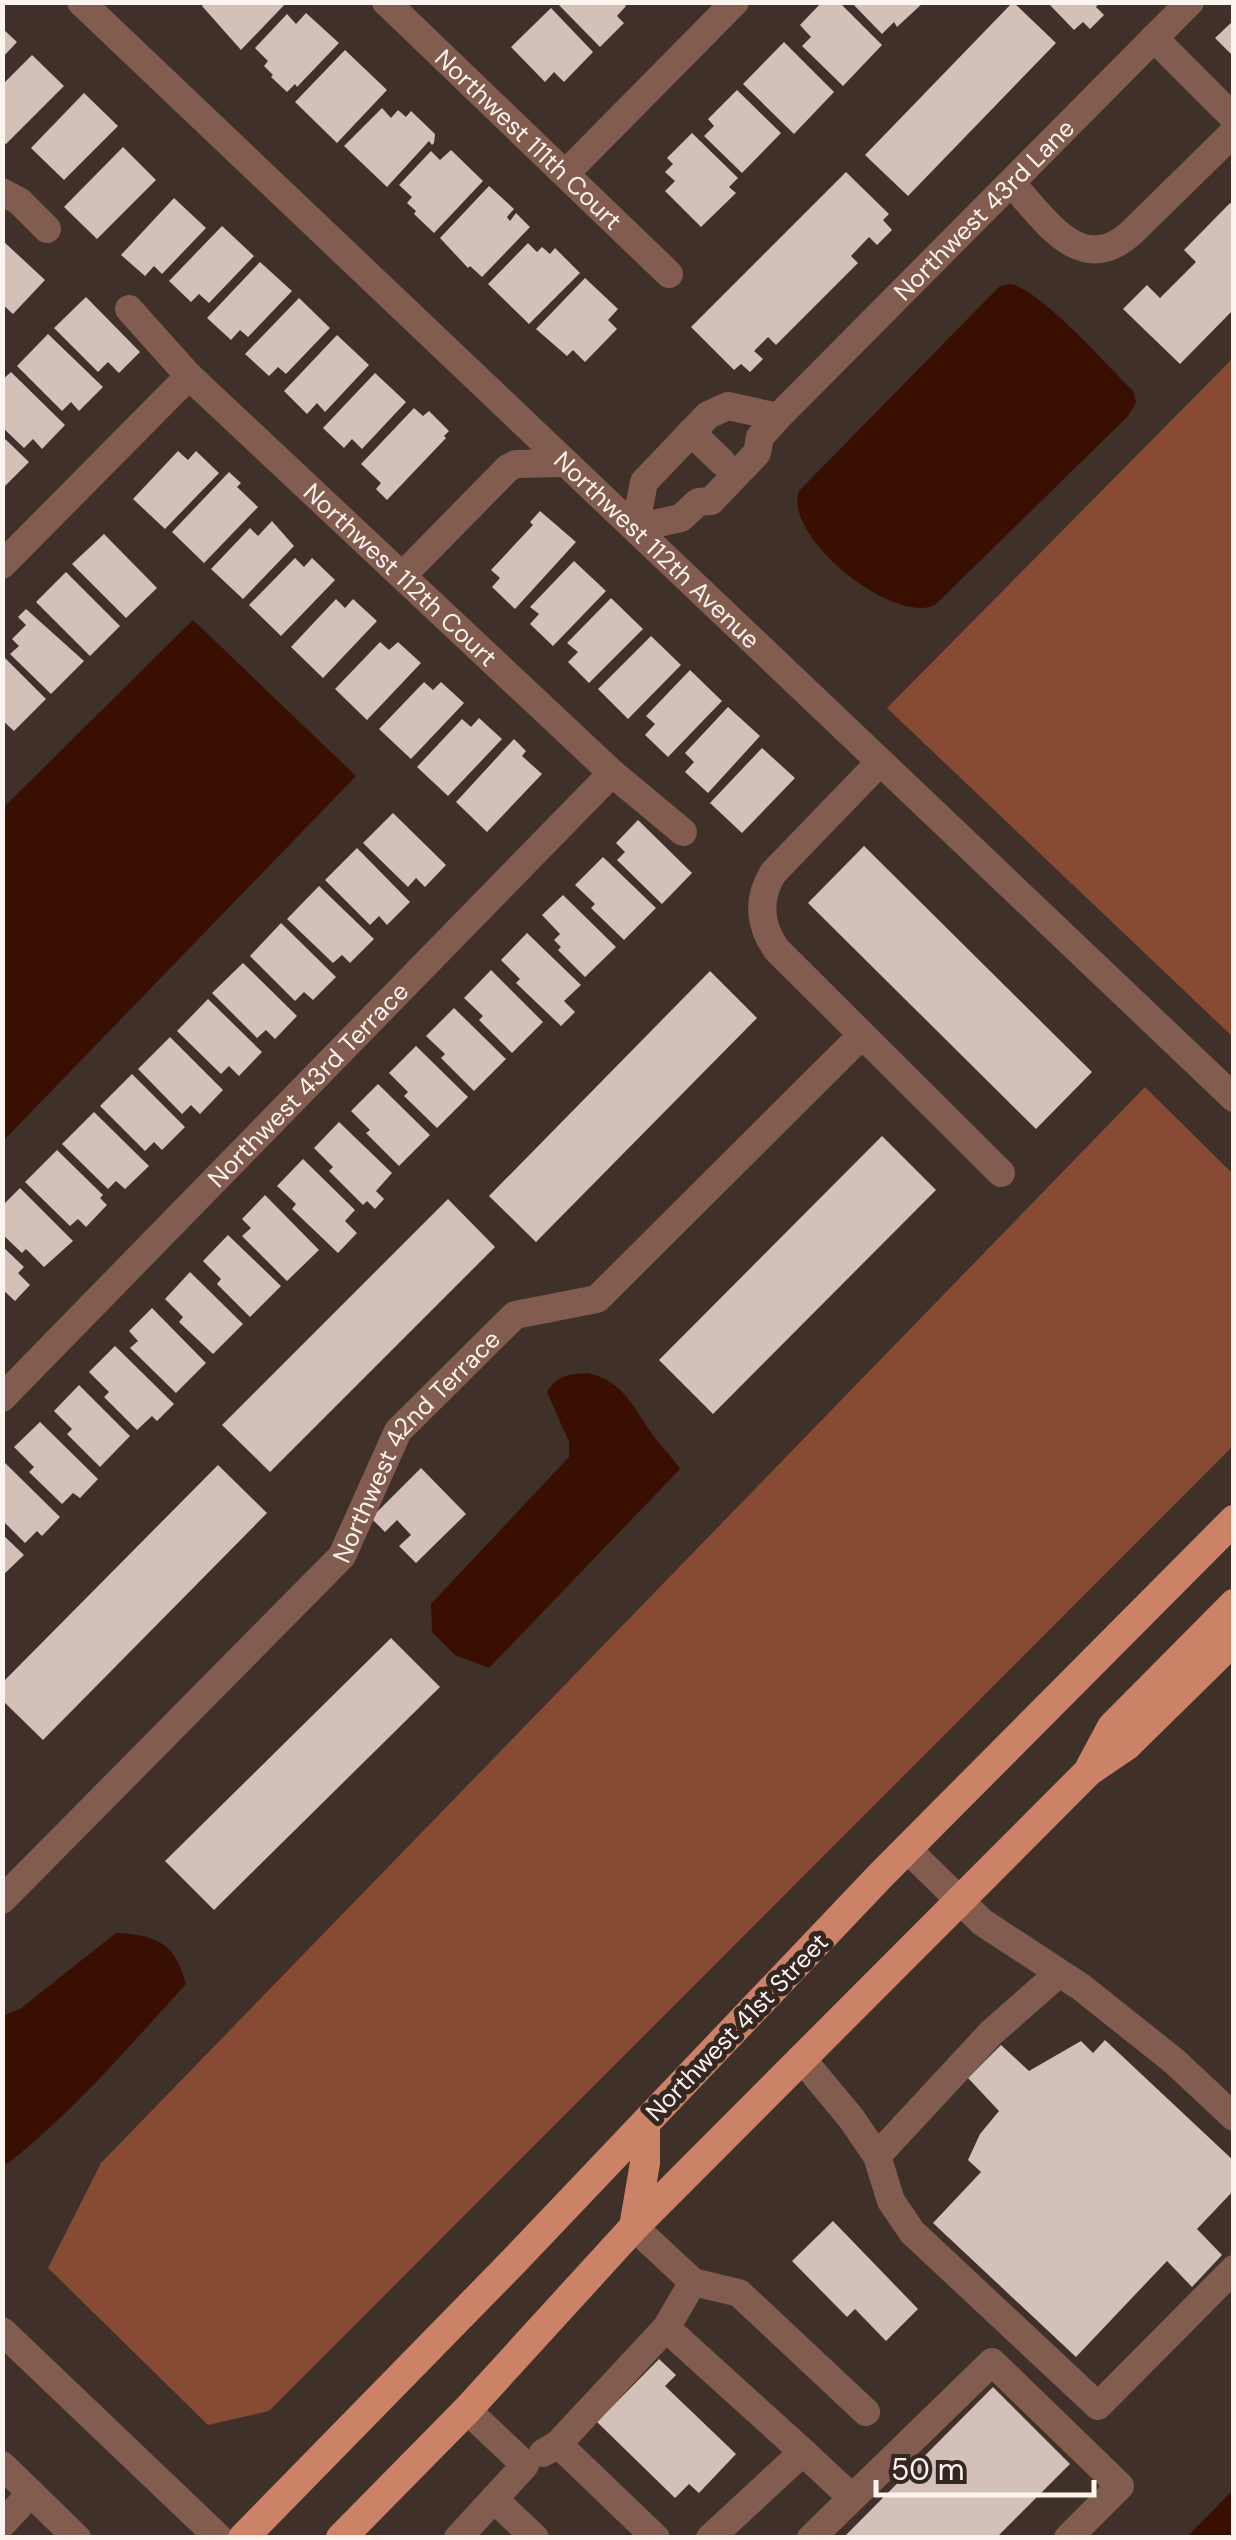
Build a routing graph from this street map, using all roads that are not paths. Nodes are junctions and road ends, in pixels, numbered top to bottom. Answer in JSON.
{"nodes":[{"id":1,"x":82,"y":2,"type":"edge"},
{"id":2,"x":386,"y":2,"type":"edge"},
{"id":3,"x":735,"y":2,"type":"edge"},
{"id":4,"x":1190,"y":2,"type":"edge"},
{"id":5,"x":1154,"y":38,"type":"junction"},
{"id":6,"x":1234,"y":118,"type":"edge"},
{"id":7,"x":1234,"y":132,"type":"edge"},
{"id":8,"x":566,"y":173,"type":"junction"},
{"id":9,"x":1012,"y":182,"type":"junction"},
{"id":10,"x":2,"y":192,"type":"edge"},
{"id":11,"x":47,"y":228,"type":"dead end"},
{"id":12,"x":669,"y":274,"type":"dead end"},
{"id":13,"x":129,"y":309,"type":"dead end"},
{"id":14,"x":189,"y":376,"type":"junction"},
{"id":15,"x":769,"y":427,"type":"junction"},
{"id":16,"x":691,"y":432,"type":"junction"},
{"id":17,"x":722,"y":462,"type":"junction"},
{"id":18,"x":566,"y":463,"type":"junction"},
{"id":19,"x":698,"y":502,"type":"junction"},
{"id":20,"x":635,"y":528,"type":"junction"},
{"id":21,"x":2,"y":566,"type":"edge"},
{"id":22,"x":402,"y":575,"type":"junction"},
{"id":23,"x":879,"y":763,"type":"junction"},
{"id":24,"x":612,"y":773,"type":"junction"},
{"id":25,"x":683,"y":832,"type":"dead end"},
{"id":26,"x":861,"y":1036,"type":"junction"},
{"id":27,"x":1234,"y":1098,"type":"edge"},
{"id":28,"x":1001,"y":1173,"type":"dead end"},
{"id":29,"x":2,"y":1398,"type":"edge"},
{"id":30,"x":1234,"y":1520,"type":"edge"},
{"id":31,"x":1234,"y":1604,"type":"edge"},
{"id":32,"x":1234,"y":1640,"type":"edge"},
{"id":33,"x":1089,"y":1771,"type":"junction"},
{"id":34,"x":907,"y":1849,"type":"junction"},
{"id":35,"x":2,"y":1900,"type":"edge"},
{"id":36,"x":960,"y":1900,"type":"junction"},
{"id":37,"x":1058,"y":1974,"type":"junction"},
{"id":38,"x":801,"y":2058,"type":"junction"},
{"id":39,"x":1234,"y":2117,"type":"edge"},
{"id":40,"x":645,"y":2123,"type":"junction"},
{"id":41,"x":877,"y":2156,"type":"junction"},
{"id":42,"x":634,"y":2227,"type":"junction"},
{"id":43,"x":1234,"y":2269,"type":"edge"},
{"id":44,"x":693,"y":2282,"type":"junction"},
{"id":45,"x":666,"y":2328,"type":"junction"},
{"id":46,"x":2,"y":2331,"type":"edge"},
{"id":47,"x":467,"y":2410,"type":"junction"},
{"id":48,"x":866,"y":2412,"type":"dead end"},
{"id":49,"x":558,"y":2444,"type":"junction"},
{"id":50,"x":803,"y":2452,"type":"junction"},
{"id":51,"x":2,"y":2465,"type":"edge"},
{"id":52,"x":526,"y":2465,"type":"junction"},
{"id":53,"x":31,"y":2494,"type":"junction"},
{"id":54,"x":850,"y":2497,"type":"junction"},
{"id":55,"x":494,"y":2499,"type":"junction"},
{"id":56,"x":2,"y":2524,"type":"edge"},
{"id":57,"x":77,"y":2538,"type":"edge"},
{"id":58,"x":219,"y":2538,"type":"edge"},
{"id":59,"x":243,"y":2538,"type":"edge"},
{"id":60,"x":341,"y":2538,"type":"edge"},
{"id":61,"x":458,"y":2538,"type":"edge"},
{"id":62,"x":535,"y":2538,"type":"edge"},
{"id":63,"x":656,"y":2538,"type":"edge"},
{"id":64,"x":710,"y":2538,"type":"edge"},
{"id":65,"x":811,"y":2538,"type":"edge"},
{"id":66,"x":1068,"y":2538,"type":"edge"}],
"edges":[{"from":1,"to":18,"type":"street","name":"Northwest 112th Avenue"},
{"from":2,"to":8,"type":"street","name":"Northwest 111th Court"},
{"from":3,"to":8,"type":"street"},
{"from":4,"to":5,"type":"street","name":"Northwest 43rd Lane"},
{"from":5,"to":6,"type":"street"},
{"from":5,"to":9,"type":"street","name":"Northwest 43rd Lane"},
{"from":7,"to":9,"type":"street"},
{"from":8,"to":12,"type":"street","name":"Northwest 111th Court"},
{"from":9,"to":15,"type":"street","name":"Northwest 43rd Lane"},
{"from":10,"to":11,"type":"street"},
{"from":13,"to":14,"type":"street","name":"Northwest 112th Court"},
{"from":14,"to":21,"type":"street"},
{"from":14,"to":22,"type":"street","name":"Northwest 112th Court"},
{"from":15,"to":16,"type":"street"},
{"from":15,"to":17,"type":"street","name":"Northwest 43rd Lane"},
{"from":15,"to":19,"type":"street","name":"Northwest 43rd Lane"},
{"from":16,"to":17,"type":"street"},
{"from":16,"to":20,"type":"street"},
{"from":17,"to":19,"type":"street","name":"Northwest 43rd Lane"},
{"from":18,"to":20,"type":"street","name":"Northwest 112th Avenue"},
{"from":18,"to":22,"type":"street"},
{"from":19,"to":20,"type":"street","name":"Northwest 43rd Lane"},
{"from":20,"to":23,"type":"street","name":"Northwest 112th Avenue"},
{"from":22,"to":24,"type":"street","name":"Northwest 112th Court"},
{"from":23,"to":26,"type":"street"},
{"from":23,"to":27,"type":"street","name":"Northwest 112th Avenue"},
{"from":24,"to":25,"type":"street","name":"Northwest 112th Court"},
{"from":24,"to":29,"type":"street","name":"Northwest 43rd Terrace"},
{"from":26,"to":28,"type":"street"},
{"from":26,"to":35,"type":"street","name":"Northwest 42nd Terrace"},
{"from":30,"to":34,"type":"main road","name":"Northwest 41st Street"},
{"from":31,"to":33,"type":"main road"},
{"from":32,"to":33,"type":"main road"},
{"from":33,"to":36,"type":"main road"},
{"from":34,"to":36,"type":"street"},
{"from":34,"to":40,"type":"main road","name":"Northwest 41st Street"},
{"from":36,"to":37,"type":"street"},
{"from":36,"to":38,"type":"main road"},
{"from":37,"to":39,"type":"street"},
{"from":37,"to":41,"type":"street"},
{"from":38,"to":41,"type":"street"},
{"from":38,"to":42,"type":"main road"},
{"from":40,"to":42,"type":"main road"},
{"from":40,"to":59,"type":"main road","name":"Northwest 41st Street"},
{"from":41,"to":43,"type":"street"},
{"from":42,"to":44,"type":"street"},
{"from":42,"to":47,"type":"main road"},
{"from":44,"to":45,"type":"street"},
{"from":44,"to":48,"type":"street"},
{"from":45,"to":49,"type":"street"},
{"from":45,"to":50,"type":"street"},
{"from":46,"to":58,"type":"street"},
{"from":47,"to":52,"type":"street"},
{"from":47,"to":60,"type":"main road"},
{"from":49,"to":52,"type":"street"},
{"from":49,"to":63,"type":"street"},
{"from":50,"to":54,"type":"street"},
{"from":50,"to":64,"type":"street"},
{"from":51,"to":53,"type":"street"},
{"from":52,"to":55,"type":"street"},
{"from":53,"to":56,"type":"street"},
{"from":53,"to":57,"type":"street"},
{"from":54,"to":65,"type":"street"},
{"from":54,"to":66,"type":"street"},
{"from":55,"to":61,"type":"street"},
{"from":55,"to":62,"type":"street"}]}
